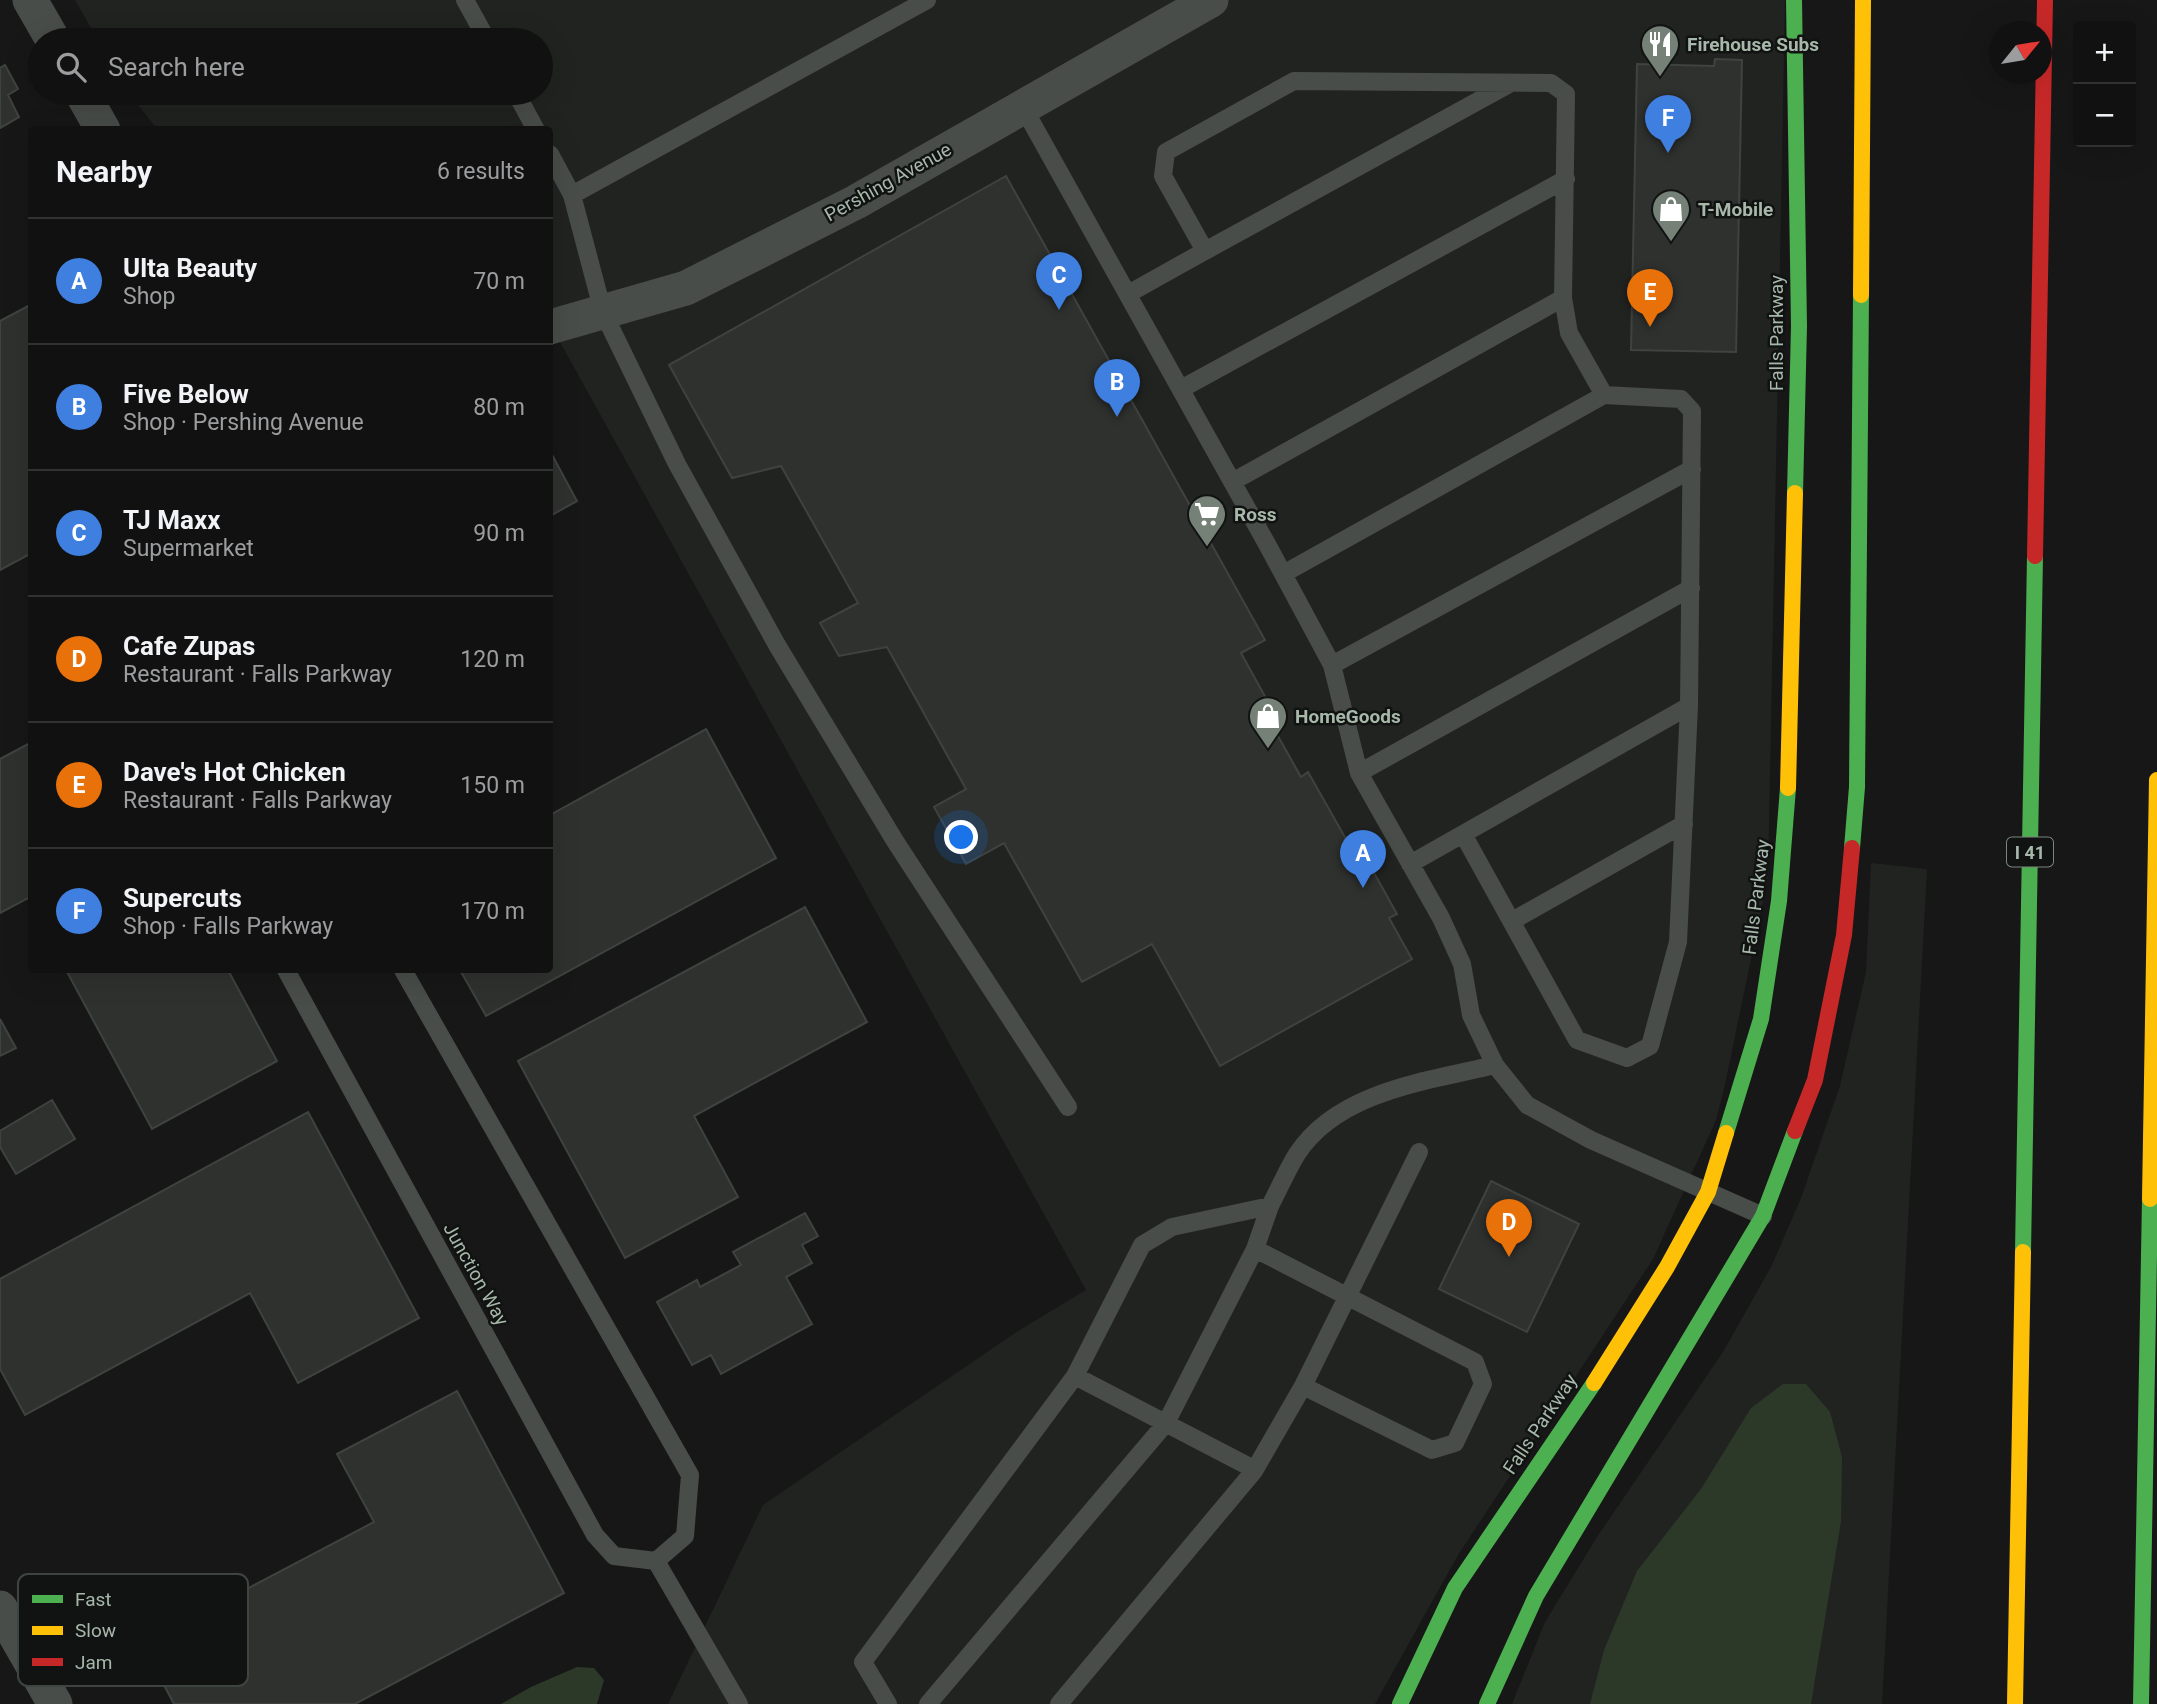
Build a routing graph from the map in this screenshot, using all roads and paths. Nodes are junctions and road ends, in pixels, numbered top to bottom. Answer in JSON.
{"nodes":[{"id":1,"x":30,"y":0,"type":"edge"},
{"id":2,"x":465,"y":0,"type":"edge"},
{"id":3,"x":927,"y":0,"type":"edge"},
{"id":4,"x":1211,"y":0,"type":"edge"},
{"id":5,"x":1794,"y":0,"type":"edge"},
{"id":6,"x":1864,"y":0,"type":"edge"},
{"id":7,"x":2045,"y":0,"type":"edge"},
{"id":8,"x":46,"y":28,"type":"edge"},
{"id":9,"x":480,"y":28,"type":"edge"},
{"id":10,"x":1511,"y":82,"type":"junction"},
{"id":11,"x":89,"y":105,"type":"edge"},
{"id":12,"x":522,"y":105,"type":"edge"},
{"id":13,"x":1023,"y":107,"type":"junction"},
{"id":14,"x":101,"y":126,"type":"edge"},
{"id":15,"x":534,"y":126,"type":"edge"},
{"id":16,"x":553,"y":160,"type":"edge"},
{"id":17,"x":1566,"y":179,"type":"junction"},
{"id":18,"x":572,"y":195,"type":"junction"},
{"id":19,"x":1205,"y":251,"type":"junction"},
{"id":20,"x":1128,"y":294,"type":"junction"},
{"id":21,"x":1563,"y":298,"type":"junction"},
{"id":22,"x":603,"y":312,"type":"junction"},
{"id":23,"x":553,"y":326,"type":"edge"},
{"id":24,"x":1181,"y":389,"type":"junction"},
{"id":25,"x":1604,"y":395,"type":"junction"},
{"id":26,"x":1692,"y":469,"type":"junction"},
{"id":27,"x":1232,"y":482,"type":"junction"},
{"id":28,"x":1283,"y":574,"type":"junction"},
{"id":29,"x":1691,"y":588,"type":"junction"},
{"id":30,"x":1332,"y":666,"type":"junction"},
{"id":31,"x":1689,"y":706,"type":"junction"},
{"id":32,"x":1359,"y":773,"type":"junction"},
{"id":33,"x":2157,"y":780,"type":"edge"},
{"id":34,"x":1684,"y":824,"type":"junction"},
{"id":35,"x":1463,"y":834,"type":"junction"},
{"id":36,"x":1410,"y":864,"type":"junction"},
{"id":37,"x":1512,"y":921,"type":"junction"},
{"id":38,"x":288,"y":973,"type":"edge"},
{"id":39,"x":405,"y":973,"type":"edge"},
{"id":40,"x":2153,"y":988,"type":"junction"},
{"id":41,"x":1495,"y":1065,"type":"junction"},
{"id":42,"x":1068,"y":1107,"type":"dead end"},
{"id":43,"x":2157,"y":1134,"type":"edge"},
{"id":44,"x":1419,"y":1152,"type":"dead end"},
{"id":45,"x":1708,"y":1192,"type":"junction"},
{"id":46,"x":1269,"y":1206,"type":"junction"},
{"id":47,"x":1763,"y":1216,"type":"junction"},
{"id":48,"x":1255,"y":1250,"type":"junction"},
{"id":49,"x":1346,"y":1296,"type":"junction"},
{"id":50,"x":1075,"y":1376,"type":"junction"},
{"id":51,"x":1303,"y":1386,"type":"junction"},
{"id":52,"x":1166,"y":1423,"type":"junction"},
{"id":53,"x":1254,"y":1471,"type":"junction"},
{"id":54,"x":656,"y":1561,"type":"junction"},
{"id":55,"x":0,"y":1608,"type":"edge"},
{"id":56,"x":18,"y":1639,"type":"edge"},
{"id":57,"x":45,"y":1686,"type":"edge"},
{"id":58,"x":55,"y":1704,"type":"edge"},
{"id":59,"x":739,"y":1704,"type":"edge"},
{"id":60,"x":888,"y":1704,"type":"edge"},
{"id":61,"x":928,"y":1704,"type":"edge"},
{"id":62,"x":1059,"y":1704,"type":"edge"},
{"id":63,"x":1400,"y":1704,"type":"edge"},
{"id":64,"x":1487,"y":1704,"type":"edge"},
{"id":65,"x":2015,"y":1704,"type":"edge"},
{"id":66,"x":2141,"y":1704,"type":"edge"}],
"edges":[{"from":1,"to":8,"type":"street"},
{"from":2,"to":9,"type":"lane"},
{"from":3,"to":18,"type":"lane"},
{"from":4,"to":13,"type":"street","name":"Pershing Avenue"},
{"from":5,"to":45,"type":"main road","name":"Falls Parkway"},
{"from":6,"to":47,"type":"main road"},
{"from":7,"to":65,"type":"main road","number":"I 41"},
{"from":10,"to":17,"type":"lane"},
{"from":10,"to":19,"type":"lane"},
{"from":10,"to":19,"type":"lane"},
{"from":11,"to":14,"type":"street"},
{"from":12,"to":15,"type":"lane"},
{"from":13,"to":20,"type":"lane"},
{"from":13,"to":22,"type":"street","name":"Pershing Avenue"},
{"from":16,"to":18,"type":"lane"},
{"from":17,"to":21,"type":"lane"},
{"from":17,"to":24,"type":"lane"},
{"from":18,"to":22,"type":"lane"},
{"from":19,"to":20,"type":"lane"},
{"from":20,"to":24,"type":"lane"},
{"from":21,"to":25,"type":"lane"},
{"from":21,"to":27,"type":"lane"},
{"from":22,"to":23,"type":"street","name":"Pershing Avenue"},
{"from":22,"to":42,"type":"lane"},
{"from":24,"to":27,"type":"lane"},
{"from":25,"to":26,"type":"lane"},
{"from":25,"to":28,"type":"lane"},
{"from":26,"to":29,"type":"lane"},
{"from":26,"to":30,"type":"lane"},
{"from":27,"to":28,"type":"lane"},
{"from":28,"to":30,"type":"lane"},
{"from":29,"to":31,"type":"lane"},
{"from":29,"to":32,"type":"lane"},
{"from":30,"to":32,"type":"lane"},
{"from":31,"to":34,"type":"lane"},
{"from":31,"to":35,"type":"lane"},
{"from":32,"to":36,"type":"lane"},
{"from":33,"to":40,"type":"main road"},
{"from":34,"to":37,"type":"lane"},
{"from":34,"to":37,"type":"lane"},
{"from":35,"to":36,"type":"lane"},
{"from":35,"to":37,"type":"lane"},
{"from":36,"to":41,"type":"lane"},
{"from":38,"to":54,"type":"lane","name":"Junction Way"},
{"from":39,"to":54,"type":"lane"},
{"from":40,"to":43,"type":"main road"},
{"from":40,"to":66,"type":"main road"},
{"from":41,"to":45,"type":"lane"},
{"from":41,"to":46,"type":"lane"},
{"from":44,"to":49,"type":"lane"},
{"from":45,"to":47,"type":"lane"},
{"from":45,"to":63,"type":"main road","name":"Falls Parkway"},
{"from":46,"to":48,"type":"lane"},
{"from":46,"to":50,"type":"lane"},
{"from":47,"to":64,"type":"main road"},
{"from":48,"to":49,"type":"lane"},
{"from":48,"to":52,"type":"lane"},
{"from":49,"to":51,"type":"lane"},
{"from":49,"to":51,"type":"lane"},
{"from":50,"to":52,"type":"lane"},
{"from":50,"to":60,"type":"lane"},
{"from":51,"to":53,"type":"lane"},
{"from":52,"to":53,"type":"lane"},
{"from":52,"to":61,"type":"lane"},
{"from":53,"to":62,"type":"lane"},
{"from":54,"to":59,"type":"lane"},
{"from":55,"to":56,"type":"street"},
{"from":57,"to":58,"type":"street"}]}
